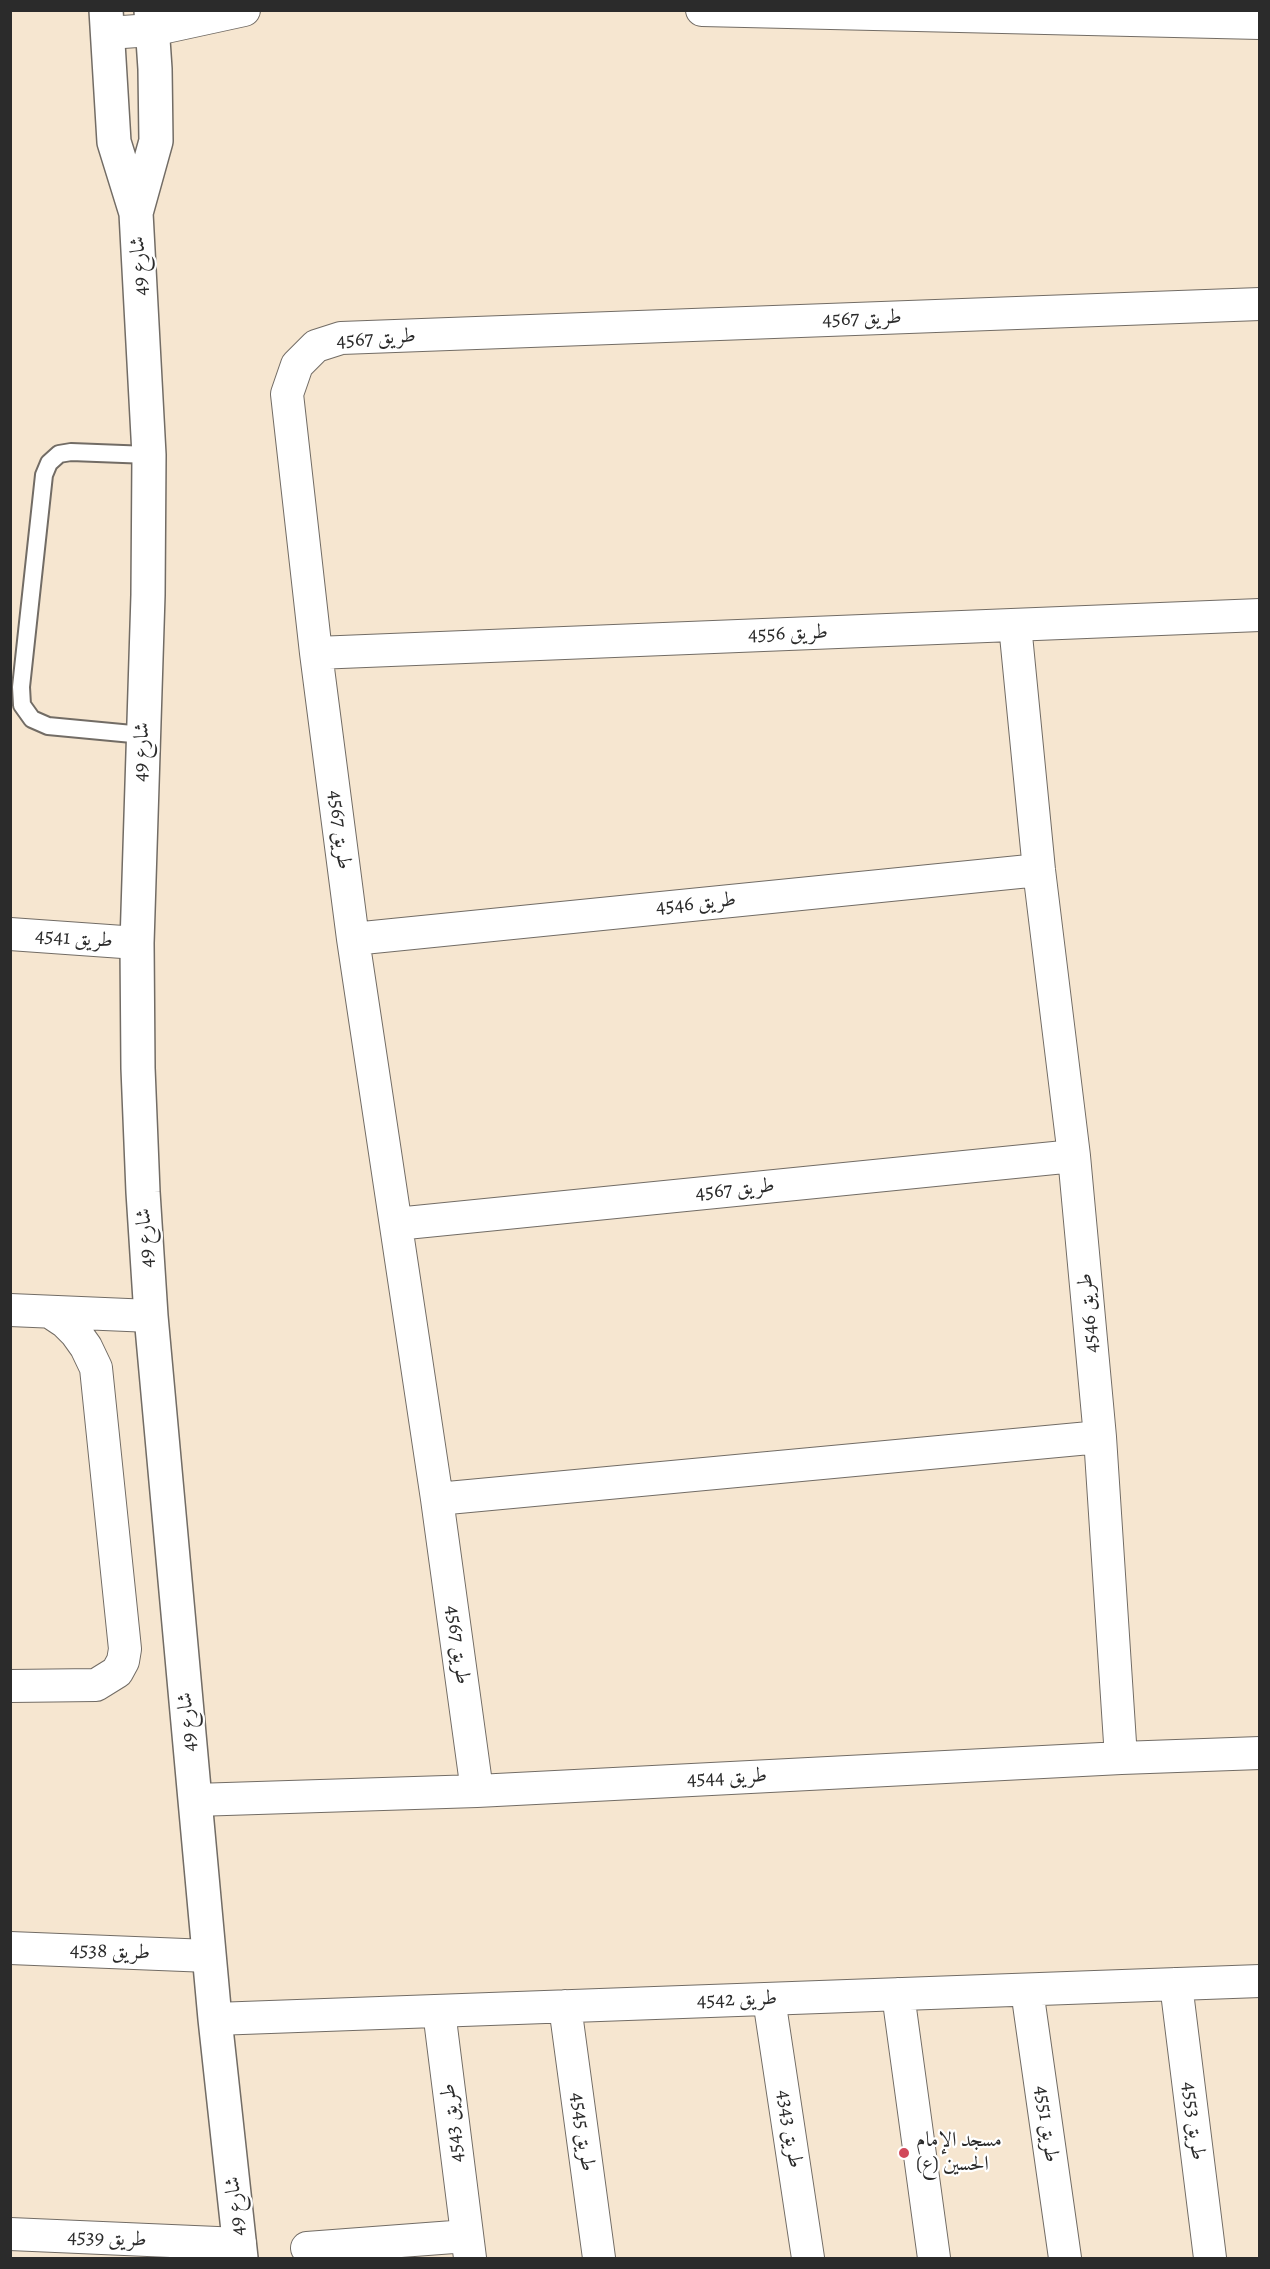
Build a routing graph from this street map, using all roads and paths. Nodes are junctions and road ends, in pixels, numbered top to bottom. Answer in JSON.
{"nodes":[{"id":1,"x":244,"y":10,"type":"edge"},
{"id":2,"x":702,"y":10,"type":"edge"},
{"id":3,"x":913,"y":13,"type":"edge"},
{"id":4,"x":152,"y":20,"type":"edge"},
{"id":5,"x":107,"y":22,"type":"edge"},
{"id":6,"x":1260,"y":22,"type":"edge"},
{"id":7,"x":136,"y":213,"type":"junction"},
{"id":8,"x":1260,"y":304,"type":"edge"},
{"id":9,"x":149,"y":455,"type":"junction"},
{"id":10,"x":1260,"y":615,"type":"edge"},
{"id":11,"x":1015,"y":625,"type":"junction"},
{"id":12,"x":316,"y":653,"type":"junction"},
{"id":13,"x":143,"y":735,"type":"junction"},
{"id":14,"x":1039,"y":870,"type":"junction"},
{"id":15,"x":10,"y":934,"type":"edge"},
{"id":16,"x":353,"y":939,"type":"junction"},
{"id":17,"x":137,"y":943,"type":"junction"},
{"id":18,"x":1074,"y":1156,"type":"junction"},
{"id":19,"x":396,"y":1224,"type":"junction"},
{"id":20,"x":10,"y":1310,"type":"edge"},
{"id":21,"x":51,"y":1312,"type":"junction"},
{"id":22,"x":151,"y":1316,"type":"junction"},
{"id":23,"x":1100,"y":1437,"type":"junction"},
{"id":24,"x":437,"y":1500,"type":"junction"},
{"id":25,"x":10,"y":1686,"type":"edge"},
{"id":26,"x":1260,"y":1754,"type":"edge"},
{"id":27,"x":1121,"y":1758,"type":"junction"},
{"id":28,"x":477,"y":1791,"type":"junction"},
{"id":29,"x":195,"y":1800,"type":"junction"},
{"id":30,"x":10,"y":1948,"type":"edge"},
{"id":31,"x":210,"y":1956,"type":"junction"},
{"id":32,"x":1260,"y":1981,"type":"edge"},
{"id":33,"x":1176,"y":1984,"type":"junction"},
{"id":34,"x":1027,"y":1990,"type":"junction"},
{"id":35,"x":898,"y":1994,"type":"junction"},
{"id":36,"x":769,"y":1999,"type":"junction"},
{"id":37,"x":565,"y":2006,"type":"junction"},
{"id":38,"x":439,"y":2011,"type":"junction"},
{"id":39,"x":215,"y":2019,"type":"junction"},
{"id":40,"x":10,"y":2234,"type":"edge"},
{"id":41,"x":468,"y":2247,"type":"edge"},
{"id":42,"x":307,"y":2248,"type":"dead end"},
{"id":43,"x":241,"y":2251,"type":"edge"},
{"id":44,"x":599,"y":2259,"type":"edge"},
{"id":45,"x":808,"y":2259,"type":"edge"},
{"id":46,"x":934,"y":2259,"type":"edge"},
{"id":47,"x":1065,"y":2259,"type":"edge"},
{"id":48,"x":1210,"y":2259,"type":"edge"}],
"edges":[{"from":1,"to":4,"type":"street"},
{"from":2,"to":3,"type":"street"},
{"from":3,"to":6,"type":"street"},
{"from":4,"to":5,"type":"street"},
{"from":4,"to":7,"type":"street","name":"شارع 49"},
{"from":5,"to":7,"type":"street","name":"شارع 49"},
{"from":7,"to":9,"type":"street","name":"شارع 49"},
{"from":8,"to":12,"type":"street","name":"طريق 4567"},
{"from":9,"to":13,"type":"street","name":"شارع 49"},
{"from":9,"to":13,"type":"lane"},
{"from":10,"to":11,"type":"street","name":"طريق 4556"},
{"from":11,"to":12,"type":"street","name":"طريق 4556"},
{"from":11,"to":14,"type":"street","name":"طريق 4546"},
{"from":12,"to":16,"type":"street","name":"طريق 4567"},
{"from":13,"to":17,"type":"street","name":"شارع 49"},
{"from":14,"to":16,"type":"street","name":"طريق 4546"},
{"from":14,"to":18,"type":"street","name":"طريق 4546"},
{"from":15,"to":17,"type":"street","name":"طريق 4541"},
{"from":16,"to":19,"type":"street","name":"طريق 4567"},
{"from":17,"to":22,"type":"street","name":"شارع 49"},
{"from":18,"to":19,"type":"street","name":"طريق 4567"},
{"from":18,"to":23,"type":"street","name":"طريق 4546"},
{"from":19,"to":24,"type":"street","name":"طريق 4567"},
{"from":20,"to":21,"type":"street"},
{"from":21,"to":22,"type":"street"},
{"from":21,"to":25,"type":"street"},
{"from":22,"to":29,"type":"street","name":"شارع 49"},
{"from":23,"to":24,"type":"street"},
{"from":23,"to":27,"type":"street","name":"طريق 4546"},
{"from":24,"to":28,"type":"street","name":"طريق 4567"},
{"from":26,"to":27,"type":"street","name":"طريق 4544"},
{"from":27,"to":28,"type":"street","name":"طريق 4544"},
{"from":28,"to":29,"type":"street","name":"طريق 4544"},
{"from":29,"to":31,"type":"street","name":"شارع 49"},
{"from":30,"to":31,"type":"street","name":"طريق 4538"},
{"from":31,"to":39,"type":"street","name":"شارع 49"},
{"from":32,"to":33,"type":"street","name":"طريق 4542"},
{"from":33,"to":34,"type":"street","name":"طريق 4542"},
{"from":33,"to":48,"type":"street","name":"طريق 4553"},
{"from":34,"to":35,"type":"street","name":"طريق 4542"},
{"from":34,"to":47,"type":"street","name":"طريق 4551"},
{"from":35,"to":36,"type":"street","name":"طريق 4542"},
{"from":35,"to":46,"type":"street"},
{"from":36,"to":37,"type":"street","name":"طريق 4542"},
{"from":36,"to":45,"type":"street","name":"طريق 4343"},
{"from":37,"to":38,"type":"street","name":"طريق 4542"},
{"from":37,"to":44,"type":"street","name":"طريق 4545"},
{"from":38,"to":39,"type":"street","name":"طريق 4542"},
{"from":38,"to":41,"type":"street","name":"طريق 4543"},
{"from":39,"to":43,"type":"street","name":"شارع 49"},
{"from":40,"to":43,"type":"street","name":"طريق 4539"},
{"from":41,"to":42,"type":"street","name":"طريق 4543"}]}
